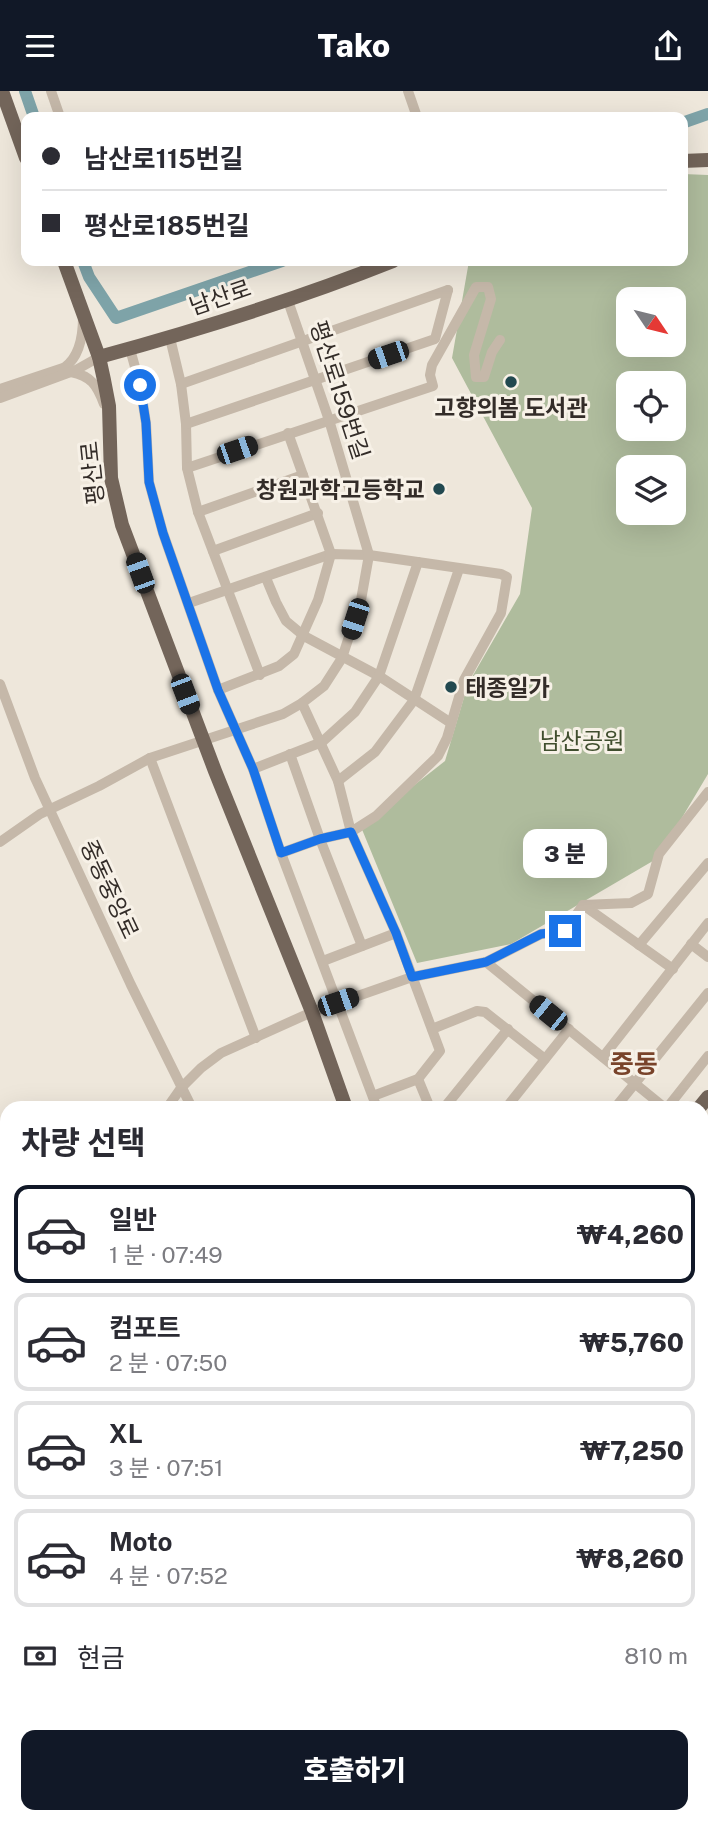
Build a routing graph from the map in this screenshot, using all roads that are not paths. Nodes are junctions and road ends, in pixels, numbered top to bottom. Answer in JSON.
{"nodes":[{"id":1,"x":2,"y":91,"type":"edge"},
{"id":2,"x":51,"y":91,"type":"edge"},
{"id":3,"x":408,"y":91,"type":"edge"},
{"id":4,"x":58,"y":112,"type":"edge"},
{"id":5,"x":415,"y":112,"type":"edge"},
{"id":6,"x":21,"y":144,"type":"edge"},
{"id":7,"x":708,"y":160,"type":"edge"},
{"id":8,"x":688,"y":161,"type":"edge"},
{"id":9,"x":66,"y":266,"type":"edge"},
{"id":10,"x":379,"y":266,"type":"edge"},
{"id":11,"x":287,"y":298,"type":"junction"},
{"id":12,"x":82,"y":311,"type":"junction"},
{"id":13,"x":170,"y":338,"type":"junction"},
{"id":14,"x":500,"y":340,"type":"dead end"},
{"id":15,"x":303,"y":341,"type":"junction"},
{"id":16,"x":130,"y":349,"type":"junction"},
{"id":17,"x":99,"y":357,"type":"junction"},
{"id":18,"x":68,"y":370,"type":"junction"},
{"id":19,"x":316,"y":380,"type":"junction"},
{"id":20,"x":181,"y":384,"type":"junction"},
{"id":21,"x":0,"y":389,"type":"edge"},
{"id":22,"x":0,"y":398,"type":"edge"},
{"id":23,"x":109,"y":416,"type":"junction"},
{"id":24,"x":329,"y":420,"type":"junction"},
{"id":25,"x":186,"y":423,"type":"junction"},
{"id":26,"x":288,"y":433,"type":"junction"},
{"id":27,"x":187,"y":468,"type":"junction"},
{"id":28,"x":303,"y":475,"type":"junction"},
{"id":29,"x":198,"y":512,"type":"junction"},
{"id":30,"x":318,"y":513,"type":"junction"},
{"id":31,"x":213,"y":551,"type":"junction"},
{"id":32,"x":331,"y":554,"type":"junction"},
{"id":33,"x":369,"y":555,"type":"junction"},
{"id":34,"x":418,"y":562,"type":"junction"},
{"id":35,"x":459,"y":569,"type":"junction"},
{"id":36,"x":267,"y":578,"type":"junction"},
{"id":37,"x":228,"y":590,"type":"junction"},
{"id":38,"x":189,"y":603,"type":"junction"},
{"id":39,"x":304,"y":636,"type":"junction"},
{"id":40,"x":342,"y":658,"type":"junction"},
{"id":41,"x":260,"y":675,"type":"junction"},
{"id":42,"x":379,"y":676,"type":"junction"},
{"id":43,"x":0,"y":684,"type":"edge"},
{"id":44,"x":218,"y":690,"type":"junction"},
{"id":45,"x":414,"y":700,"type":"junction"},
{"id":46,"x":302,"y":703,"type":"junction"},
{"id":47,"x":451,"y":723,"type":"junction"},
{"id":48,"x":236,"y":728,"type":"junction"},
{"id":49,"x":203,"y":742,"type":"junction"},
{"id":50,"x":321,"y":742,"type":"junction"},
{"id":51,"x":290,"y":754,"type":"junction"},
{"id":52,"x":150,"y":758,"type":"junction"},
{"id":53,"x":253,"y":769,"type":"junction"},
{"id":54,"x":338,"y":781,"type":"junction"},
{"id":55,"x":708,"y":792,"type":"edge"},
{"id":56,"x":50,"y":809,"type":"junction"},
{"id":57,"x":351,"y":832,"type":"junction"},
{"id":58,"x":320,"y":839,"type":"junction"},
{"id":59,"x":0,"y":842,"type":"edge"},
{"id":60,"x":281,"y":853,"type":"junction"},
{"id":61,"x":708,"y":863,"type":"edge"},
{"id":62,"x":583,"y":905,"type":"junction"},
{"id":63,"x":708,"y":923,"type":"edge"},
{"id":64,"x":396,"y":933,"type":"junction"},
{"id":65,"x":691,"y":944,"type":"junction"},
{"id":66,"x":639,"y":945,"type":"junction"},
{"id":67,"x":362,"y":946,"type":"junction"},
{"id":68,"x":708,"y":957,"type":"edge"},
{"id":69,"x":323,"y":961,"type":"junction"},
{"id":70,"x":486,"y":962,"type":"junction"},
{"id":71,"x":673,"y":968,"type":"junction"},
{"id":72,"x":412,"y":977,"type":"junction"},
{"id":73,"x":708,"y":993,"type":"edge"},
{"id":74,"x":338,"y":1002,"type":"junction"},
{"id":75,"x":312,"y":1012,"type":"junction"},
{"id":76,"x":432,"y":1029,"type":"junction"},
{"id":77,"x":508,"y":1029,"type":"junction"},
{"id":78,"x":569,"y":1029,"type":"junction"},
{"id":79,"x":256,"y":1038,"type":"junction"},
{"id":80,"x":708,"y":1056,"type":"edge"},
{"id":81,"x":603,"y":1057,"type":"junction"},
{"id":82,"x":545,"y":1059,"type":"junction"},
{"id":83,"x":418,"y":1079,"type":"junction"},
{"id":84,"x":636,"y":1083,"type":"junction"},
{"id":85,"x":181,"y":1088,"type":"junction"},
{"id":86,"x":373,"y":1096,"type":"junction"},
{"id":87,"x":172,"y":1101,"type":"edge"},
{"id":88,"x":188,"y":1101,"type":"edge"},
{"id":89,"x":344,"y":1101,"type":"edge"},
{"id":90,"x":375,"y":1101,"type":"edge"},
{"id":91,"x":427,"y":1101,"type":"edge"},
{"id":92,"x":450,"y":1101,"type":"edge"},
{"id":93,"x":512,"y":1101,"type":"edge"},
{"id":94,"x":621,"y":1101,"type":"edge"},
{"id":95,"x":658,"y":1101,"type":"edge"},
{"id":96,"x":672,"y":1101,"type":"edge"}],
"edges":[{"from":1,"to":6,"type":"main road"},
{"from":2,"to":4,"type":"street"},
{"from":3,"to":5,"type":"street"},
{"from":7,"to":8,"type":"main road"},
{"from":9,"to":12,"type":"main road","name":"평산로"},
{"from":10,"to":11,"type":"main road","name":"남산로"},
{"from":11,"to":13,"type":"main road","name":"남산로"},
{"from":11,"to":15,"type":"street","name":"평산로159번길"},
{"from":12,"to":17,"type":"main road","name":"평산로"},
{"from":12,"to":18,"type":"street"},
{"from":13,"to":16,"type":"main road","name":"남산로"},
{"from":13,"to":20,"type":"street"},
{"from":14,"to":24,"type":"street"},
{"from":15,"to":19,"type":"street","name":"평산로159번길"},
{"from":15,"to":19,"type":"street"},
{"from":15,"to":20,"type":"street"},
{"from":16,"to":17,"type":"main road","name":"남산로"},
{"from":16,"to":38,"type":"street"},
{"from":17,"to":18,"type":"street"},
{"from":17,"to":23,"type":"main road","name":"평산로"},
{"from":18,"to":21,"type":"street"},
{"from":18,"to":22,"type":"street"},
{"from":18,"to":23,"type":"street"},
{"from":19,"to":24,"type":"street","name":"평산로159번길"},
{"from":19,"to":25,"type":"street"},
{"from":20,"to":25,"type":"street"},
{"from":23,"to":49,"type":"main road","name":"평산로"},
{"from":24,"to":26,"type":"street"},
{"from":24,"to":33,"type":"street","name":"평산로159번길"},
{"from":25,"to":27,"type":"street"},
{"from":26,"to":27,"type":"street"},
{"from":26,"to":28,"type":"street"},
{"from":27,"to":29,"type":"street"},
{"from":28,"to":29,"type":"street"},
{"from":28,"to":30,"type":"street"},
{"from":29,"to":31,"type":"street"},
{"from":30,"to":31,"type":"street"},
{"from":30,"to":32,"type":"street"},
{"from":31,"to":37,"type":"street"},
{"from":32,"to":33,"type":"street"},
{"from":32,"to":36,"type":"street"},
{"from":32,"to":39,"type":"street"},
{"from":33,"to":34,"type":"street"},
{"from":33,"to":40,"type":"street","name":"평산로159번길"},
{"from":34,"to":35,"type":"street"},
{"from":34,"to":42,"type":"street"},
{"from":35,"to":45,"type":"street"},
{"from":35,"to":47,"type":"street"},
{"from":36,"to":37,"type":"street"},
{"from":36,"to":39,"type":"street"},
{"from":37,"to":38,"type":"street"},
{"from":37,"to":41,"type":"street"},
{"from":38,"to":44,"type":"street"},
{"from":39,"to":40,"type":"street"},
{"from":39,"to":41,"type":"street"},
{"from":40,"to":42,"type":"street"},
{"from":40,"to":46,"type":"street","name":"평산로159번길"},
{"from":41,"to":44,"type":"street"},
{"from":42,"to":45,"type":"street"},
{"from":42,"to":50,"type":"street"},
{"from":43,"to":56,"type":"street","name":"중동중앙로"},
{"from":44,"to":48,"type":"street"},
{"from":45,"to":47,"type":"street"},
{"from":45,"to":54,"type":"street"},
{"from":46,"to":48,"type":"street","name":"평산로159번길"},
{"from":46,"to":50,"type":"street"},
{"from":47,"to":57,"type":"street"},
{"from":48,"to":49,"type":"street","name":"평산로159번길"},
{"from":48,"to":53,"type":"street"},
{"from":49,"to":52,"type":"street","name":"평산로159번길"},
{"from":49,"to":75,"type":"main road","name":"평산로"},
{"from":50,"to":51,"type":"street"},
{"from":50,"to":54,"type":"street"},
{"from":51,"to":53,"type":"street"},
{"from":51,"to":58,"type":"street"},
{"from":52,"to":56,"type":"street","name":"평산로159번길"},
{"from":52,"to":79,"type":"street"},
{"from":53,"to":60,"type":"street"},
{"from":54,"to":57,"type":"street"},
{"from":55,"to":62,"type":"street"},
{"from":56,"to":59,"type":"street","name":"평산로159번길"},
{"from":56,"to":85,"type":"street","name":"중동중앙로"},
{"from":57,"to":58,"type":"street"},
{"from":57,"to":64,"type":"street"},
{"from":58,"to":60,"type":"street"},
{"from":58,"to":67,"type":"street"},
{"from":60,"to":69,"type":"street"},
{"from":61,"to":66,"type":"street"},
{"from":62,"to":66,"type":"street"},
{"from":62,"to":70,"type":"street"},
{"from":63,"to":65,"type":"street"},
{"from":64,"to":67,"type":"street"},
{"from":64,"to":72,"type":"street"},
{"from":65,"to":68,"type":"street"},
{"from":65,"to":71,"type":"street"},
{"from":66,"to":71,"type":"street"},
{"from":67,"to":69,"type":"street"},
{"from":69,"to":74,"type":"street"},
{"from":70,"to":72,"type":"street"},
{"from":70,"to":78,"type":"street"},
{"from":71,"to":81,"type":"street"},
{"from":72,"to":74,"type":"street"},
{"from":72,"to":76,"type":"street"},
{"from":73,"to":84,"type":"street"},
{"from":74,"to":75,"type":"street"},
{"from":74,"to":86,"type":"street"},
{"from":75,"to":79,"type":"street"},
{"from":75,"to":89,"type":"main road","name":"평산로"},
{"from":76,"to":77,"type":"street"},
{"from":76,"to":83,"type":"street"},
{"from":77,"to":82,"type":"street"},
{"from":77,"to":92,"type":"street"},
{"from":78,"to":81,"type":"street"},
{"from":78,"to":82,"type":"street"},
{"from":79,"to":85,"type":"street"},
{"from":80,"to":96,"type":"street"},
{"from":81,"to":84,"type":"street"},
{"from":82,"to":93,"type":"street"},
{"from":83,"to":86,"type":"street"},
{"from":83,"to":91,"type":"street"},
{"from":84,"to":94,"type":"street"},
{"from":84,"to":95,"type":"street"},
{"from":85,"to":87,"type":"street"},
{"from":85,"to":88,"type":"street","name":"중동중앙로"},
{"from":86,"to":90,"type":"street"}]}
